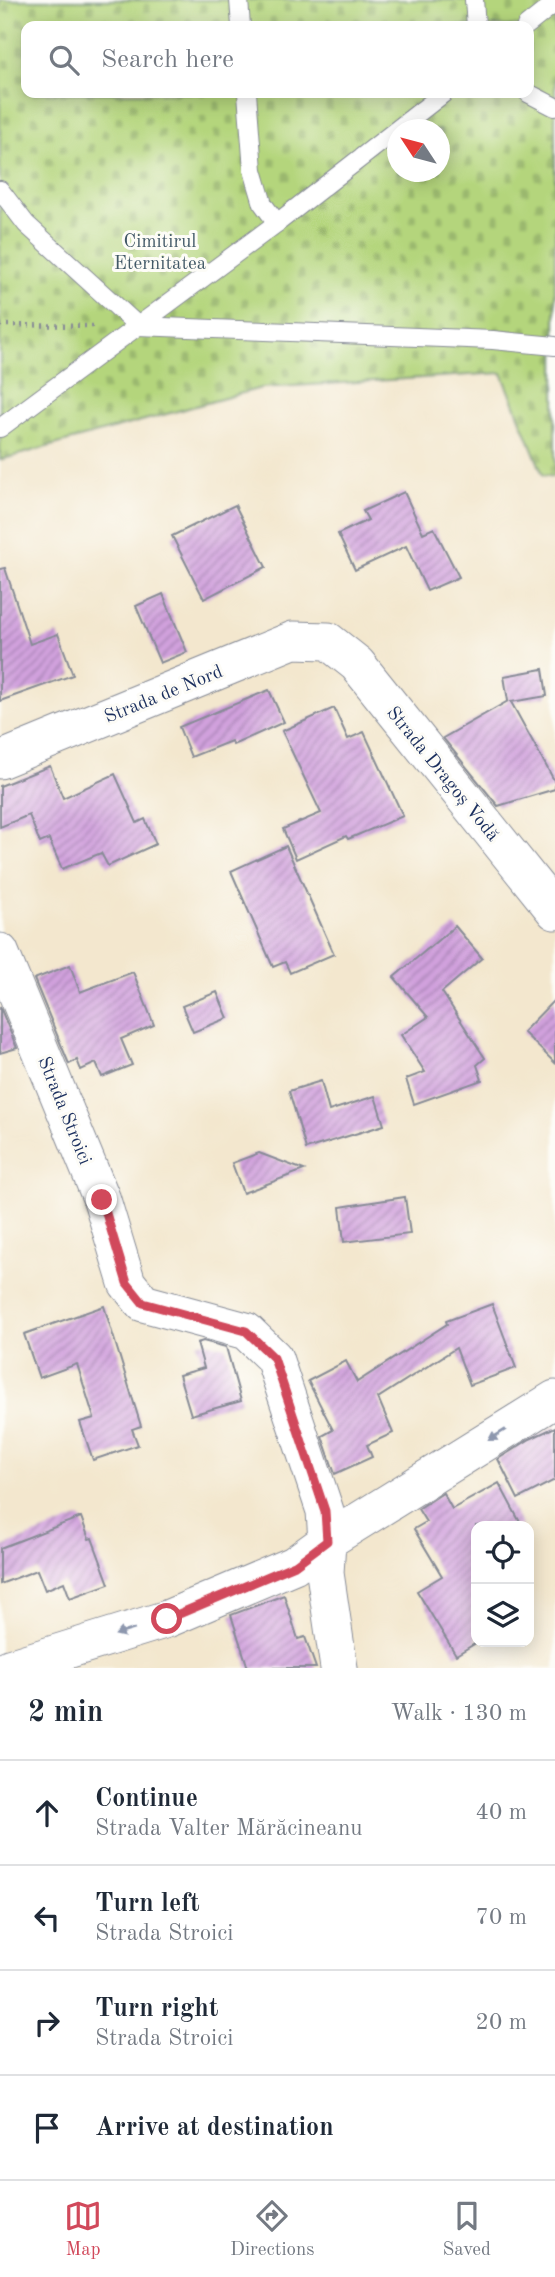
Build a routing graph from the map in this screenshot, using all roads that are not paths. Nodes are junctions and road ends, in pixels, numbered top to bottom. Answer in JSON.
{"nodes":[{"id":1,"x":239,"y":0,"type":"edge"},
{"id":2,"x":474,"y":0,"type":"edge"},
{"id":3,"x":555,"y":3,"type":"edge"},
{"id":4,"x":241,"y":21,"type":"edge"},
{"id":5,"x":476,"y":21,"type":"edge"},
{"id":6,"x":532,"y":21,"type":"edge"},
{"id":7,"x":534,"y":96,"type":"edge"},
{"id":8,"x":247,"y":98,"type":"edge"},
{"id":9,"x":438,"y":98,"type":"edge"},
{"id":10,"x":555,"y":107,"type":"edge"},
{"id":11,"x":0,"y":190,"type":"edge"},
{"id":12,"x":277,"y":223,"type":"junction"},
{"id":13,"x":138,"y":326,"type":"junction"},
{"id":14,"x":555,"y":346,"type":"edge"},
{"id":15,"x":0,"y":428,"type":"edge"},
{"id":16,"x":328,"y":642,"type":"joint"},
{"id":17,"x":0,"y":760,"type":"edge"},
{"id":18,"x":555,"y":911,"type":"edge"},
{"id":19,"x":0,"y":952,"type":"edge"},
{"id":20,"x":555,"y":1399,"type":"edge"},
{"id":21,"x":327,"y":1541,"type":"junction"},
{"id":22,"x":9,"y":1668,"type":"edge"},
{"id":23,"x":339,"y":1668,"type":"edge"}],
"edges":[{"from":1,"to":4,"type":"lane"},
{"from":2,"to":5,"type":"lane"},
{"from":3,"to":6,"type":"lane"},
{"from":7,"to":10,"type":"lane"},
{"from":8,"to":12,"type":"lane"},
{"from":9,"to":12,"type":"lane"},
{"from":11,"to":13,"type":"lane"},
{"from":12,"to":13,"type":"lane"},
{"from":13,"to":14,"type":"lane"},
{"from":13,"to":15,"type":"lane"},
{"from":16,"to":17,"type":"street","name":"Strada de Nord"},
{"from":16,"to":18,"type":"street","name":"Strada Dragoș Vodă"},
{"from":19,"to":21,"type":"street","name":"Strada Stroici"},
{"from":20,"to":21,"type":"street","one_way":true},
{"from":21,"to":22,"type":"street","one_way":true},
{"from":21,"to":23,"type":"street","name":"Strada Stroici"}]}
